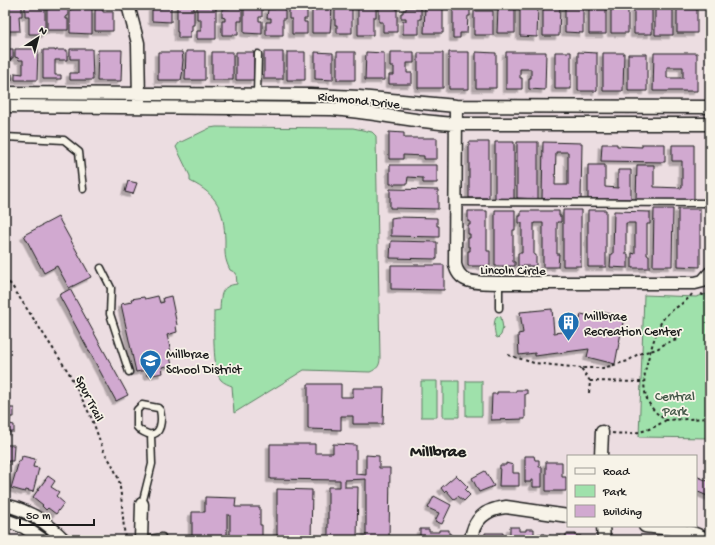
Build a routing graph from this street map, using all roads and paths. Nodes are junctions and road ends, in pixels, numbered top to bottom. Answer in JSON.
{"nodes":[{"id":1,"x":128,"y":5,"type":"edge"},
{"id":2,"x":258,"y":54,"type":"dead end"},
{"id":3,"x":5,"y":93,"type":"edge"},
{"id":4,"x":139,"y":93,"type":"junction"},
{"id":5,"x":257,"y":94,"type":"junction"},
{"id":6,"x":5,"y":106,"type":"edge"},
{"id":7,"x":139,"y":106,"type":"junction"},
{"id":8,"x":456,"y":106,"type":"junction"},
{"id":9,"x":710,"y":107,"type":"edge"},
{"id":10,"x":456,"y":124,"type":"junction"},
{"id":11,"x":710,"y":124,"type":"edge"},
{"id":12,"x":5,"y":136,"type":"edge"},
{"id":13,"x":83,"y":189,"type":"dead end"},
{"id":14,"x":455,"y":202,"type":"junction"},
{"id":15,"x":710,"y":203,"type":"edge"},
{"id":16,"x":101,"y":268,"type":"dead end"},
{"id":17,"x":710,"y":273,"type":"edge"},
{"id":18,"x":5,"y":278,"type":"edge"},
{"id":19,"x":499,"y":283,"type":"junction"},
{"id":20,"x":692,"y":289,"type":"junction"},
{"id":21,"x":710,"y":298,"type":"edge"},
{"id":22,"x":499,"y":308,"type":"dead end"},
{"id":23,"x":659,"y":328,"type":"junction"},
{"id":24,"x":651,"y":350,"type":"junction"},
{"id":25,"x":508,"y":355,"type":"dead end"},
{"id":26,"x":581,"y":368,"type":"junction"},
{"id":27,"x":129,"y":372,"type":"dead end"},
{"id":28,"x":590,"y":381,"type":"junction"},
{"id":29,"x":644,"y":382,"type":"junction"},
{"id":30,"x":589,"y":393,"type":"dead end"},
{"id":31,"x":710,"y":418,"type":"edge"},
{"id":32,"x":666,"y":420,"type":"junction"},
{"id":33,"x":602,"y":428,"type":"joint"},
{"id":34,"x":152,"y":434,"type":"junction"},
{"id":35,"x":601,"y":455,"type":"edge"},
{"id":36,"x":142,"y":504,"type":"joint"},
{"id":37,"x":5,"y":505,"type":"edge"},
{"id":38,"x":567,"y":516,"type":"edge"},
{"id":39,"x":5,"y":520,"type":"edge"},
{"id":40,"x":603,"y":527,"type":"edge"},
{"id":41,"x":652,"y":527,"type":"edge"},
{"id":42,"x":162,"y":537,"type":"dead end"},
{"id":43,"x":43,"y":540,"type":"edge"},
{"id":44,"x":64,"y":540,"type":"edge"},
{"id":45,"x":125,"y":540,"type":"edge"},
{"id":46,"x":142,"y":540,"type":"edge"},
{"id":47,"x":471,"y":540,"type":"edge"},
{"id":48,"x":604,"y":540,"type":"edge"},
{"id":49,"x":707,"y":540,"type":"edge"}],
"edges":[{"from":1,"to":4,"type":"street"},
{"from":2,"to":5,"type":"lane"},
{"from":3,"to":4,"type":"street","name":"Richmond Drive"},
{"from":4,"to":5,"type":"street","name":"Richmond Drive"},
{"from":4,"to":7,"type":"street"},
{"from":5,"to":8,"type":"street","name":"Richmond Drive"},
{"from":6,"to":7,"type":"street","name":"Richmond Drive"},
{"from":7,"to":10,"type":"street","name":"Richmond Drive"},
{"from":8,"to":9,"type":"street","name":"Richmond Drive"},
{"from":8,"to":10,"type":"street","name":"Lincoln Circle"},
{"from":10,"to":11,"type":"street","name":"Richmond Drive"},
{"from":10,"to":14,"type":"street","name":"Lincoln Circle"},
{"from":12,"to":13,"type":"lane"},
{"from":14,"to":15,"type":"lane"},
{"from":14,"to":19,"type":"street","name":"Lincoln Circle"},
{"from":16,"to":27,"type":"lane"},
{"from":17,"to":20,"type":"street","name":"Lincoln Circle"},
{"from":18,"to":45,"type":"path","name":"Spur Trail"},
{"from":19,"to":20,"type":"street","name":"Lincoln Circle"},
{"from":19,"to":22,"type":"lane"},
{"from":20,"to":21,"type":"path"},
{"from":20,"to":23,"type":"path"},
{"from":23,"to":24,"type":"path"},
{"from":23,"to":24,"type":"path"},
{"from":24,"to":26,"type":"path"},
{"from":24,"to":29,"type":"path"},
{"from":25,"to":26,"type":"path"},
{"from":26,"to":28,"type":"path"},
{"from":28,"to":29,"type":"path"},
{"from":28,"to":30,"type":"path"},
{"from":29,"to":32,"type":"path"},
{"from":31,"to":32,"type":"path"},
{"from":32,"to":33,"type":"path"},
{"from":33,"to":35,"type":"street"},
{"from":34,"to":34,"type":"lane"},
{"from":34,"to":36,"type":"lane"},
{"from":36,"to":46,"type":"street"},
{"from":37,"to":44,"type":"street"},
{"from":38,"to":47,"type":"street"},
{"from":39,"to":43,"type":"street"},
{"from":40,"to":48,"type":"street"},
{"from":41,"to":49,"type":"street"},
{"from":42,"to":46,"type":"lane"}]}
